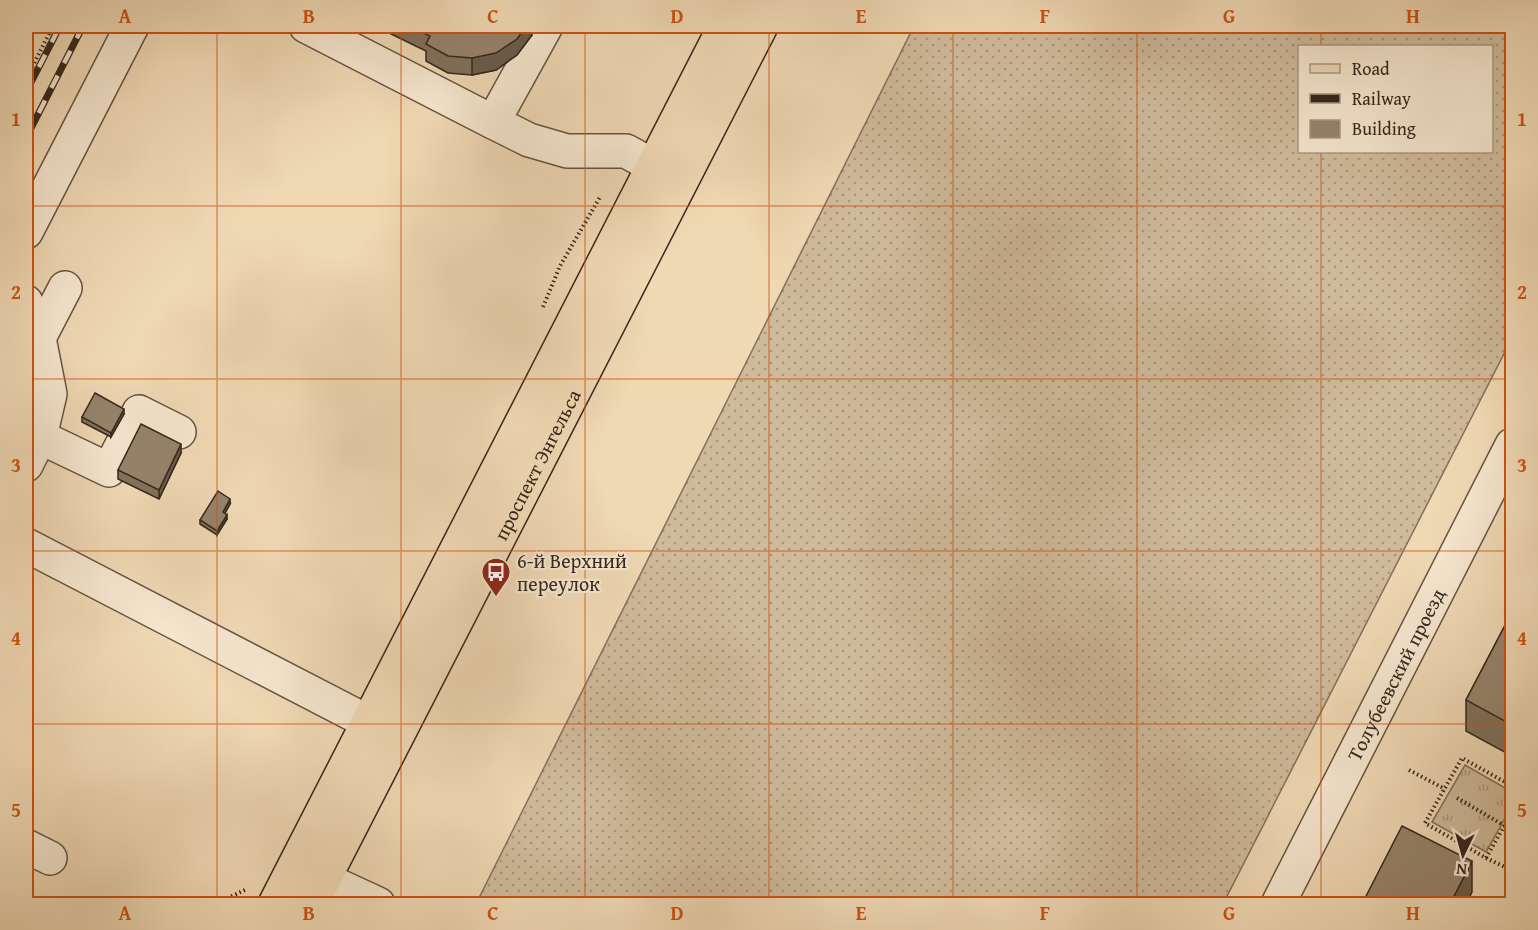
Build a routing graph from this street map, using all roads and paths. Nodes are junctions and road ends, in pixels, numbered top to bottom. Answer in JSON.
{"nodes":[{"id":1,"x":53,"y":26,"type":"edge"},
{"id":2,"x":132,"y":26,"type":"edge"},
{"id":3,"x":306,"y":26,"type":"edge"},
{"id":4,"x":546,"y":26,"type":"edge"},
{"id":5,"x":725,"y":26,"type":"edge"},
{"id":6,"x":761,"y":26,"type":"edge"},
{"id":7,"x":26,"y":79,"type":"edge"},
{"id":8,"x":493,"y":122,"type":"junction"},
{"id":9,"x":653,"y":166,"type":"junction"},
{"id":10,"x":26,"y":232,"type":"edge"},
{"id":11,"x":64,"y":288,"type":"dead end"},
{"id":12,"x":26,"y":302,"type":"edge"},
{"id":13,"x":39,"y":338,"type":"junction"},
{"id":14,"x":179,"y":432,"type":"dead end"},
{"id":15,"x":1512,"y":445,"type":"edge"},
{"id":16,"x":33,"y":451,"type":"edge"},
{"id":17,"x":26,"y":547,"type":"edge"},
{"id":18,"x":383,"y":729,"type":"junction"},
{"id":19,"x":1409,"y":770,"type":"dead end"},
{"id":20,"x":1512,"y":786,"type":"edge"},
{"id":21,"x":1445,"y":789,"type":"junction"},
{"id":22,"x":1457,"y":798,"type":"dead end"},
{"id":23,"x":1512,"y":812,"type":"edge"},
{"id":24,"x":1505,"y":825,"type":"junction"},
{"id":25,"x":1512,"y":830,"type":"edge"},
{"id":26,"x":1486,"y":858,"type":"junction"},
{"id":27,"x":1505,"y":867,"type":"dead end"},
{"id":28,"x":317,"y":892,"type":"edge"},
{"id":29,"x":263,"y":896,"type":"edge"},
{"id":30,"x":215,"y":904,"type":"edge"},
{"id":31,"x":378,"y":904,"type":"edge"},
{"id":32,"x":1278,"y":904,"type":"edge"}],
"edges":[{"from":1,"to":7,"type":"path"},
{"from":2,"to":10,"type":"street"},
{"from":3,"to":8,"type":"street"},
{"from":4,"to":8,"type":"street"},
{"from":5,"to":9,"type":"main road","name":"проспект Энгельса"},
{"from":6,"to":18,"type":"main road","name":"проспект Энгельса"},
{"from":8,"to":9,"type":"street"},
{"from":9,"to":18,"type":"main road","name":"проспект Энгельса"},
{"from":11,"to":13,"type":"street"},
{"from":12,"to":13,"type":"street"},
{"from":13,"to":16,"type":"street"},
{"from":14,"to":16,"type":"street"},
{"from":15,"to":32,"type":"street","name":"Толубеевский проезд"},
{"from":17,"to":18,"type":"street"},
{"from":18,"to":28,"type":"main road","name":"проспект Энгельса"},
{"from":18,"to":29,"type":"main road","name":"проспект Энгельса"},
{"from":19,"to":21,"type":"path"},
{"from":20,"to":21,"type":"path"},
{"from":21,"to":26,"type":"path"},
{"from":22,"to":24,"type":"path"},
{"from":23,"to":24,"type":"path"},
{"from":24,"to":25,"type":"path"},
{"from":24,"to":26,"type":"path"},
{"from":26,"to":27,"type":"path"},
{"from":28,"to":31,"type":"street"},
{"from":29,"to":30,"type":"path"}]}
